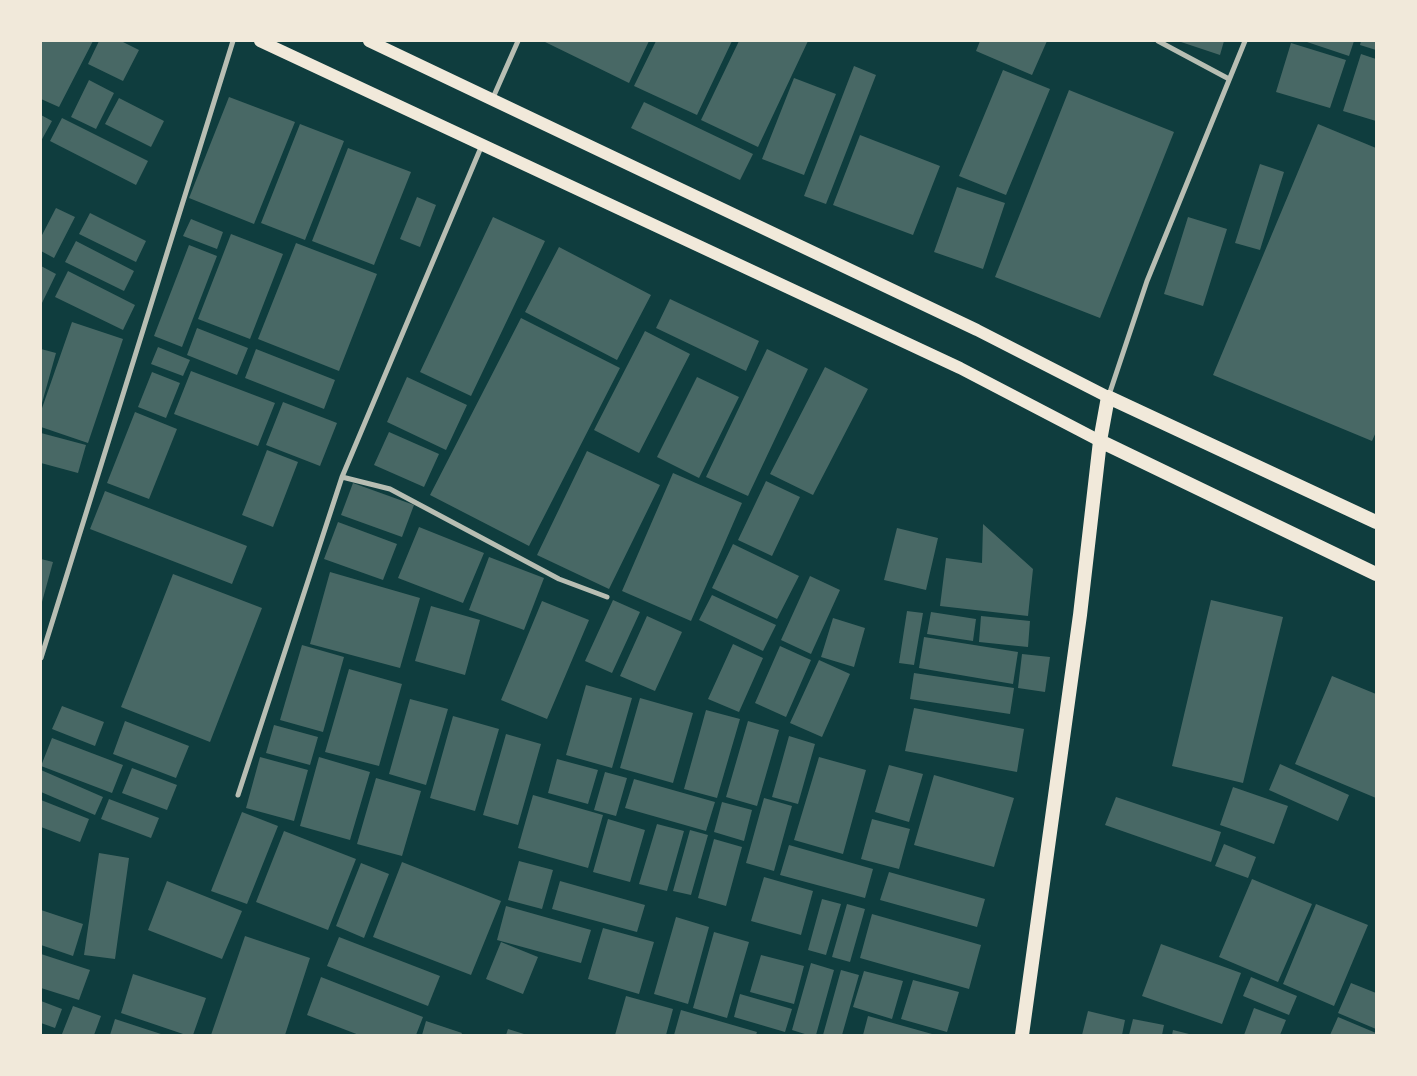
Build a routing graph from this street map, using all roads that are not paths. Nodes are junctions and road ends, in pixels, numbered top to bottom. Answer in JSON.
{"nodes":[{"id":1,"x":233,"y":41,"type":"edge"},
{"id":2,"x":260,"y":41,"type":"edge"},
{"id":3,"x":368,"y":41,"type":"edge"},
{"id":4,"x":518,"y":41,"type":"edge"},
{"id":5,"x":1158,"y":41,"type":"edge"},
{"id":6,"x":1245,"y":41,"type":"edge"},
{"id":7,"x":1229,"y":79,"type":"junction"},
{"id":8,"x":492,"y":100,"type":"junction"},
{"id":9,"x":482,"y":145,"type":"junction"},
{"id":10,"x":1108,"y":397,"type":"junction"},
{"id":11,"x":1100,"y":440,"type":"junction"},
{"id":12,"x":342,"y":477,"type":"junction"},
{"id":13,"x":1376,"y":522,"type":"edge"},
{"id":14,"x":1376,"y":574,"type":"edge"},
{"id":15,"x":608,"y":597,"type":"dead end"},
{"id":16,"x":41,"y":658,"type":"edge"},
{"id":17,"x":238,"y":795,"type":"dead end"},
{"id":18,"x":1022,"y":1035,"type":"edge"}],
"edges":[{"from":1,"to":16,"type":"street"},
{"from":2,"to":9,"type":"main road"},
{"from":3,"to":8,"type":"main road"},
{"from":4,"to":8,"type":"street"},
{"from":5,"to":7,"type":"street"},
{"from":6,"to":7,"type":"street"},
{"from":7,"to":10,"type":"street"},
{"from":8,"to":10,"type":"main road"},
{"from":9,"to":11,"type":"main road"},
{"from":9,"to":12,"type":"street"},
{"from":10,"to":11,"type":"highway"},
{"from":10,"to":13,"type":"highway"},
{"from":11,"to":14,"type":"highway"},
{"from":11,"to":18,"type":"highway"},
{"from":12,"to":15,"type":"street"},
{"from":12,"to":17,"type":"street"}]}
